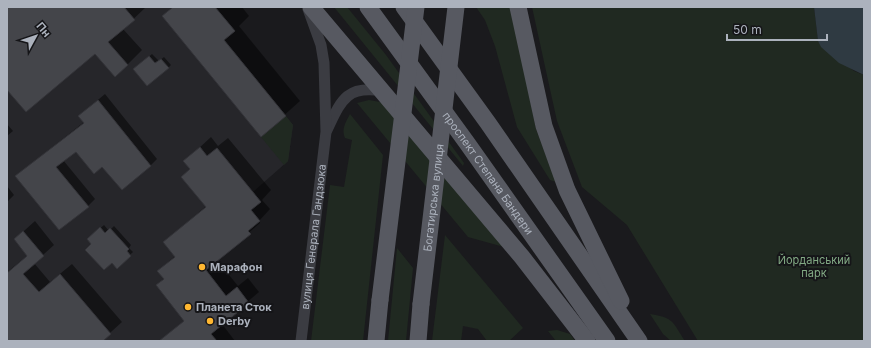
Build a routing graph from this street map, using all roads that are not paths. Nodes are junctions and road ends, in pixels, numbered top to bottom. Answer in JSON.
{"nodes":[{"id":1,"x":307,"y":7,"type":"edge"},
{"id":2,"x":311,"y":7,"type":"edge"},
{"id":3,"x":368,"y":7,"type":"edge"},
{"id":4,"x":404,"y":7,"type":"edge"},
{"id":5,"x":416,"y":7,"type":"edge"},
{"id":6,"x":456,"y":7,"type":"edge"},
{"id":7,"x":518,"y":7,"type":"edge"},
{"id":8,"x":382,"y":91,"type":"junction"},
{"id":9,"x":326,"y":132,"type":"junction"},
{"id":10,"x":301,"y":341,"type":"edge"},
{"id":11,"x":376,"y":341,"type":"edge"},
{"id":12,"x":418,"y":341,"type":"edge"},
{"id":13,"x":587,"y":341,"type":"edge"},
{"id":14,"x":607,"y":341,"type":"edge"},
{"id":15,"x":640,"y":341,"type":"edge"}],
"edges":[{"from":1,"to":9,"type":"street","name":"вулиця Генерала Гандзюка"},
{"from":2,"to":8,"type":"main road"},
{"from":3,"to":14,"type":"main road","name":"проспект Степана Бандери"},
{"from":4,"to":15,"type":"main road"},
{"from":5,"to":11,"type":"main road","bridge":true},
{"from":6,"to":12,"type":"main road","name":"Богатирська вулиця","bridge":true},
{"from":7,"to":15,"type":"main road"},
{"from":8,"to":9,"type":"street","name":"вулиця Генерала Гандзюка"},
{"from":8,"to":13,"type":"main road"},
{"from":9,"to":10,"type":"street","name":"вулиця Генерала Гандзюка"}]}
